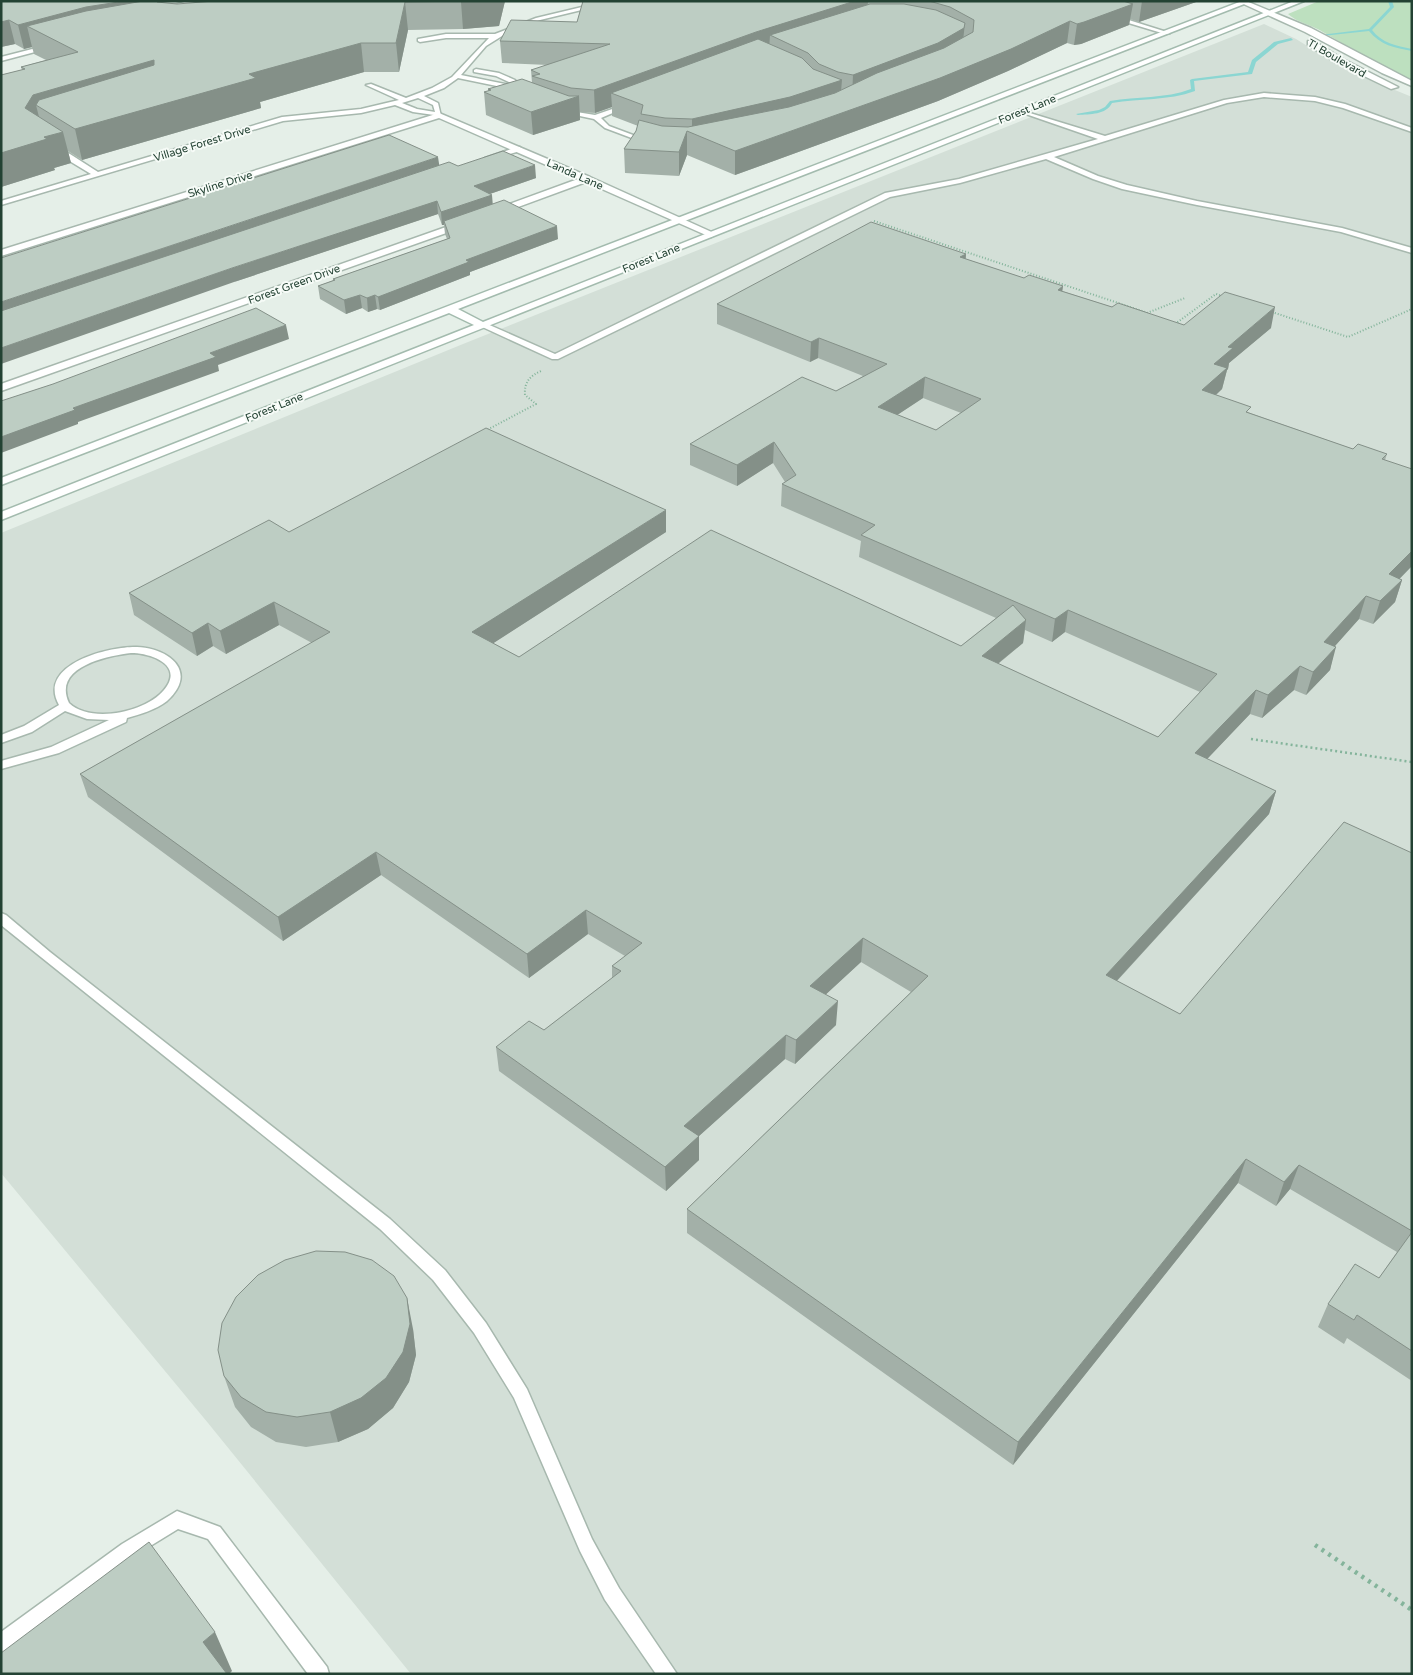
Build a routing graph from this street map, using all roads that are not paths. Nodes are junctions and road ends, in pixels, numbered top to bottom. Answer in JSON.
{"nodes":[{"id":1,"x":197,"y":1,"type":"edge"},
{"id":2,"x":616,"y":1,"type":"edge"},
{"id":3,"x":1244,"y":2,"type":"edge"},
{"id":4,"x":1298,"y":2,"type":"edge"},
{"id":5,"x":168,"y":8,"type":"edge"},
{"id":6,"x":1268,"y":14,"type":"junction"},
{"id":7,"x":1107,"y":16,"type":"edge"},
{"id":8,"x":1167,"y":33,"type":"junction"},
{"id":9,"x":496,"y":36,"type":"junction"},
{"id":10,"x":420,"y":40,"type":"dead end"},
{"id":11,"x":56,"y":45,"type":"edge"},
{"id":12,"x":1,"y":59,"type":"edge"},
{"id":13,"x":462,"y":70,"type":"junction"},
{"id":14,"x":456,"y":76,"type":"junction"},
{"id":15,"x":1412,"y":84,"type":"edge"},
{"id":16,"x":368,"y":85,"type":"dead end"},
{"id":17,"x":513,"y":87,"type":"junction"},
{"id":18,"x":1404,"y":91,"type":"dead end"},
{"id":19,"x":418,"y":96,"type":"junction"},
{"id":20,"x":523,"y":96,"type":"edge"},
{"id":21,"x":406,"y":100,"type":"junction"},
{"id":22,"x":991,"y":101,"type":"junction"},
{"id":23,"x":397,"y":103,"type":"junction"},
{"id":24,"x":632,"y":104,"type":"edge"},
{"id":25,"x":554,"y":109,"type":"edge"},
{"id":26,"x":1022,"y":112,"type":"junction"},
{"id":27,"x":439,"y":115,"type":"junction"},
{"id":28,"x":596,"y":117,"type":"junction"},
{"id":29,"x":1412,"y":130,"type":"edge"},
{"id":30,"x":1106,"y":139,"type":"junction"},
{"id":31,"x":653,"y":144,"type":"edge"},
{"id":32,"x":49,"y":146,"type":"edge"},
{"id":33,"x":517,"y":149,"type":"junction"},
{"id":34,"x":1047,"y":158,"type":"junction"},
{"id":35,"x":479,"y":162,"type":"edge"},
{"id":36,"x":96,"y":174,"type":"junction"},
{"id":37,"x":587,"y":179,"type":"junction"},
{"id":38,"x":1,"y":202,"type":"edge"},
{"id":39,"x":680,"y":220,"type":"junction"},
{"id":40,"x":711,"y":234,"type":"junction"},
{"id":41,"x":1412,"y":251,"type":"edge"},
{"id":42,"x":1,"y":253,"type":"edge"},
{"id":43,"x":450,"y":309,"type":"junction"},
{"id":44,"x":482,"y":325,"type":"junction"},
{"id":45,"x":1,"y":388,"type":"edge"},
{"id":46,"x":1,"y":482,"type":"edge"},
{"id":47,"x":1,"y":516,"type":"edge"},
{"id":48,"x":65,"y":706,"type":"junction"},
{"id":49,"x":141,"y":711,"type":"junction"},
{"id":50,"x":1,"y":739,"type":"edge"},
{"id":51,"x":1,"y":765,"type":"edge"},
{"id":52,"x":1,"y":918,"type":"edge"},
{"id":53,"x":1,"y":1644,"type":"edge"},
{"id":54,"x":320,"y":1674,"type":"edge"},
{"id":55,"x":668,"y":1674,"type":"edge"}],
"edges":[{"from":1,"to":5,"type":"lane"},
{"from":2,"to":9,"type":"lane","name":"Village Forest Drive"},
{"from":3,"to":6,"type":"main road","name":"TI Boulevard"},
{"from":3,"to":8,"type":"main road","name":"Forest Lane"},
{"from":4,"to":6,"type":"main road","name":"Forest Lane"},
{"from":6,"to":15,"type":"main road","name":"TI Boulevard"},
{"from":6,"to":18,"type":"main road","name":"TI Boulevard"},
{"from":6,"to":26,"type":"main road","name":"Forest Lane"},
{"from":7,"to":8,"type":"lane"},
{"from":8,"to":22,"type":"main road","name":"Forest Lane"},
{"from":9,"to":10,"type":"lane"},
{"from":9,"to":13,"type":"lane","name":"Village Forest Drive"},
{"from":11,"to":12,"type":"lane"},
{"from":13,"to":14,"type":"lane","name":"Village Forest Drive"},
{"from":13,"to":17,"type":"lane"},
{"from":14,"to":17,"type":"lane"},
{"from":14,"to":19,"type":"lane","name":"Village Forest Drive"},
{"from":16,"to":21,"type":"lane"},
{"from":17,"to":20,"type":"lane"},
{"from":19,"to":21,"type":"lane","name":"Village Forest Drive"},
{"from":19,"to":27,"type":"lane"},
{"from":21,"to":23,"type":"lane","name":"Village Forest Drive"},
{"from":22,"to":26,"type":"main road"},
{"from":22,"to":39,"type":"main road","name":"Forest Lane"},
{"from":23,"to":27,"type":"lane"},
{"from":23,"to":36,"type":"lane","name":"Village Forest Drive"},
{"from":24,"to":28,"type":"lane"},
{"from":25,"to":28,"type":"lane"},
{"from":26,"to":30,"type":"lane"},
{"from":26,"to":40,"type":"main road","name":"Forest Lane"},
{"from":27,"to":33,"type":"main road","name":"Landa Lane"},
{"from":27,"to":42,"type":"main road","name":"Skyline Drive"},
{"from":28,"to":31,"type":"lane"},
{"from":29,"to":30,"type":"lane"},
{"from":30,"to":34,"type":"lane"},
{"from":32,"to":36,"type":"lane"},
{"from":33,"to":35,"type":"lane"},
{"from":33,"to":37,"type":"main road","name":"Landa Lane"},
{"from":34,"to":41,"type":"lane"},
{"from":34,"to":44,"type":"lane"},
{"from":36,"to":38,"type":"lane","name":"Village Forest Drive"},
{"from":37,"to":39,"type":"main road","name":"Landa Lane"},
{"from":37,"to":45,"type":"main road","name":"Forest Green Drive"},
{"from":39,"to":40,"type":"main road","name":"Landa Lane"},
{"from":39,"to":43,"type":"main road","name":"Forest Lane"},
{"from":40,"to":44,"type":"main road","name":"Forest Lane"},
{"from":43,"to":44,"type":"main road"},
{"from":43,"to":46,"type":"main road","name":"Forest Lane"},
{"from":44,"to":47,"type":"main road","name":"Forest Lane"},
{"from":48,"to":49,"type":"lane"},
{"from":48,"to":49,"type":"lane"},
{"from":48,"to":50,"type":"lane"},
{"from":49,"to":51,"type":"lane"},
{"from":52,"to":55,"type":"lane"},
{"from":53,"to":54,"type":"lane"}]}
